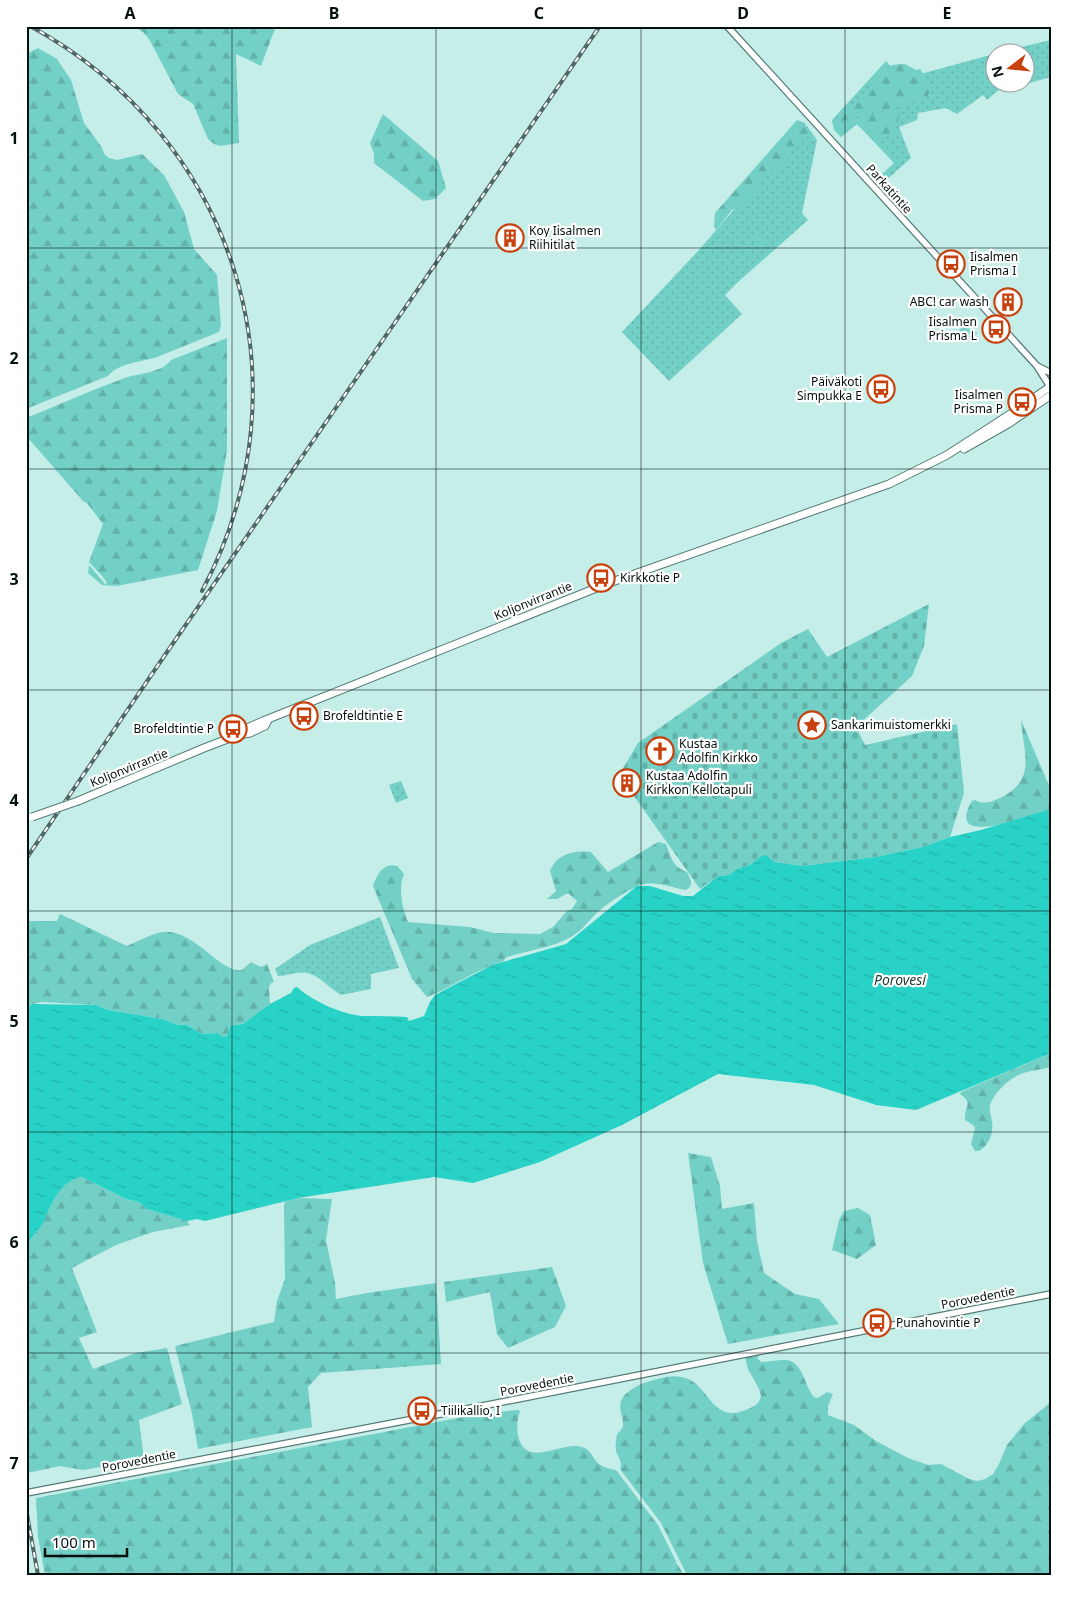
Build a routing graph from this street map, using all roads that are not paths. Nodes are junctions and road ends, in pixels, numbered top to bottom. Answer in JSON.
{"nodes":[{"id":1,"x":727,"y":26,"type":"edge"},
{"id":2,"x":1037,"y":366,"type":"junction"},
{"id":3,"x":1051,"y":373,"type":"edge"},
{"id":4,"x":1050,"y":387,"type":"edge"},
{"id":5,"x":1051,"y":395,"type":"edge"},
{"id":6,"x":947,"y":455,"type":"junction"},
{"id":7,"x":29,"y":817,"type":"edge"},
{"id":8,"x":1051,"y":1294,"type":"edge"},
{"id":9,"x":29,"y":1493,"type":"edge"}],
"edges":[{"from":1,"to":2,"type":"street","name":"Parkatintie"},
{"from":2,"to":3,"type":"street","name":"Parkatintie"},
{"from":2,"to":4,"type":"street","name":"Parkatintie"},
{"from":4,"to":6,"type":"main road","name":"Koljonvirrantie"},
{"from":5,"to":6,"type":"main road","name":"Koljonvirrantie"},
{"from":6,"to":7,"type":"main road","name":"Koljonvirrantie","bridge":true},
{"from":8,"to":9,"type":"street","name":"Porovedentie"}]}
